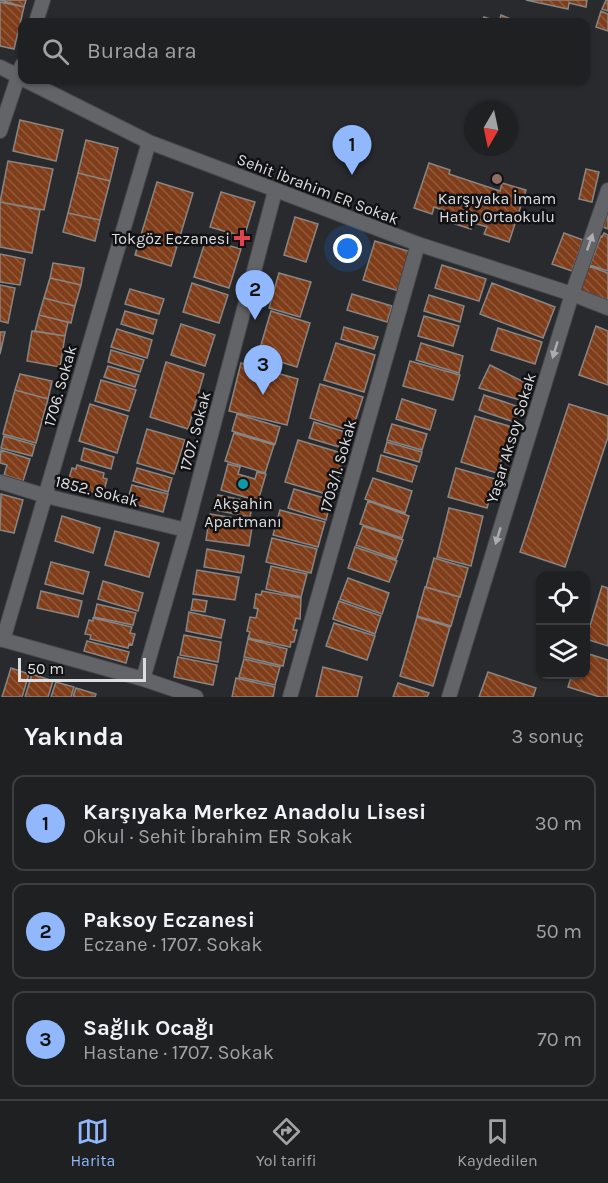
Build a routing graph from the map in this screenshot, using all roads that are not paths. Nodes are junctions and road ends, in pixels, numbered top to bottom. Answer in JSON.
{"nodes":[{"id":1,"x":43,"y":0,"type":"edge"},
{"id":2,"x":37,"y":18,"type":"edge"},
{"id":3,"x":0,"y":67,"type":"edge"},
{"id":4,"x":18,"y":74,"type":"edge"},
{"id":5,"x":18,"y":84,"type":"edge"},
{"id":6,"x":39,"y":84,"type":"edge"},
{"id":7,"x":0,"y":131,"type":"edge"},
{"id":8,"x":148,"y":142,"type":"junction"},
{"id":9,"x":608,"y":190,"type":"edge"},
{"id":10,"x":275,"y":191,"type":"junction"},
{"id":11,"x":418,"y":244,"type":"junction"},
{"id":12,"x":572,"y":294,"type":"junction"},
{"id":13,"x":608,"y":308,"type":"edge"},
{"id":14,"x":0,"y":482,"type":"edge"},
{"id":15,"x":46,"y":496,"type":"junction"},
{"id":16,"x":186,"y":530,"type":"junction"},
{"id":17,"x":2,"y":640,"type":"edge"},
{"id":18,"x":143,"y":679,"type":"junction"},
{"id":19,"x":196,"y":697,"type":"edge"},
{"id":20,"x":290,"y":697,"type":"edge"},
{"id":21,"x":449,"y":697,"type":"edge"}],
"edges":[{"from":1,"to":2,"type":"street"},
{"from":3,"to":4,"type":"street","name":"Sehit İbrahim ER Sokak"},
{"from":5,"to":7,"type":"street"},
{"from":6,"to":8,"type":"street","name":"Sehit İbrahim ER Sokak"},
{"from":8,"to":10,"type":"street","name":"Sehit İbrahim ER Sokak"},
{"from":8,"to":15,"type":"street","name":"1706. Sokak"},
{"from":12,"to":9,"type":"street","name":"Yaşar Aksoy Sokak","one_way":true},
{"from":10,"to":11,"type":"street","name":"Sehit İbrahim ER Sokak"},
{"from":10,"to":16,"type":"street","name":"1707. Sokak"},
{"from":11,"to":12,"type":"street","name":"Sehit İbrahim ER Sokak"},
{"from":11,"to":20,"type":"street","name":"1703/1. Sokak"},
{"from":12,"to":13,"type":"street","name":"Sehit İbrahim ER Sokak"},
{"from":12,"to":21,"type":"street","name":"Yaşar Aksoy Sokak","one_way":true},
{"from":14,"to":15,"type":"street","name":"1852. Sokak"},
{"from":15,"to":16,"type":"street","name":"1852. Sokak"},
{"from":15,"to":17,"type":"street","name":"1706. Sokak"},
{"from":16,"to":18,"type":"street","name":"1707. Sokak"},
{"from":17,"to":18,"type":"street"},
{"from":18,"to":19,"type":"street"}]}
